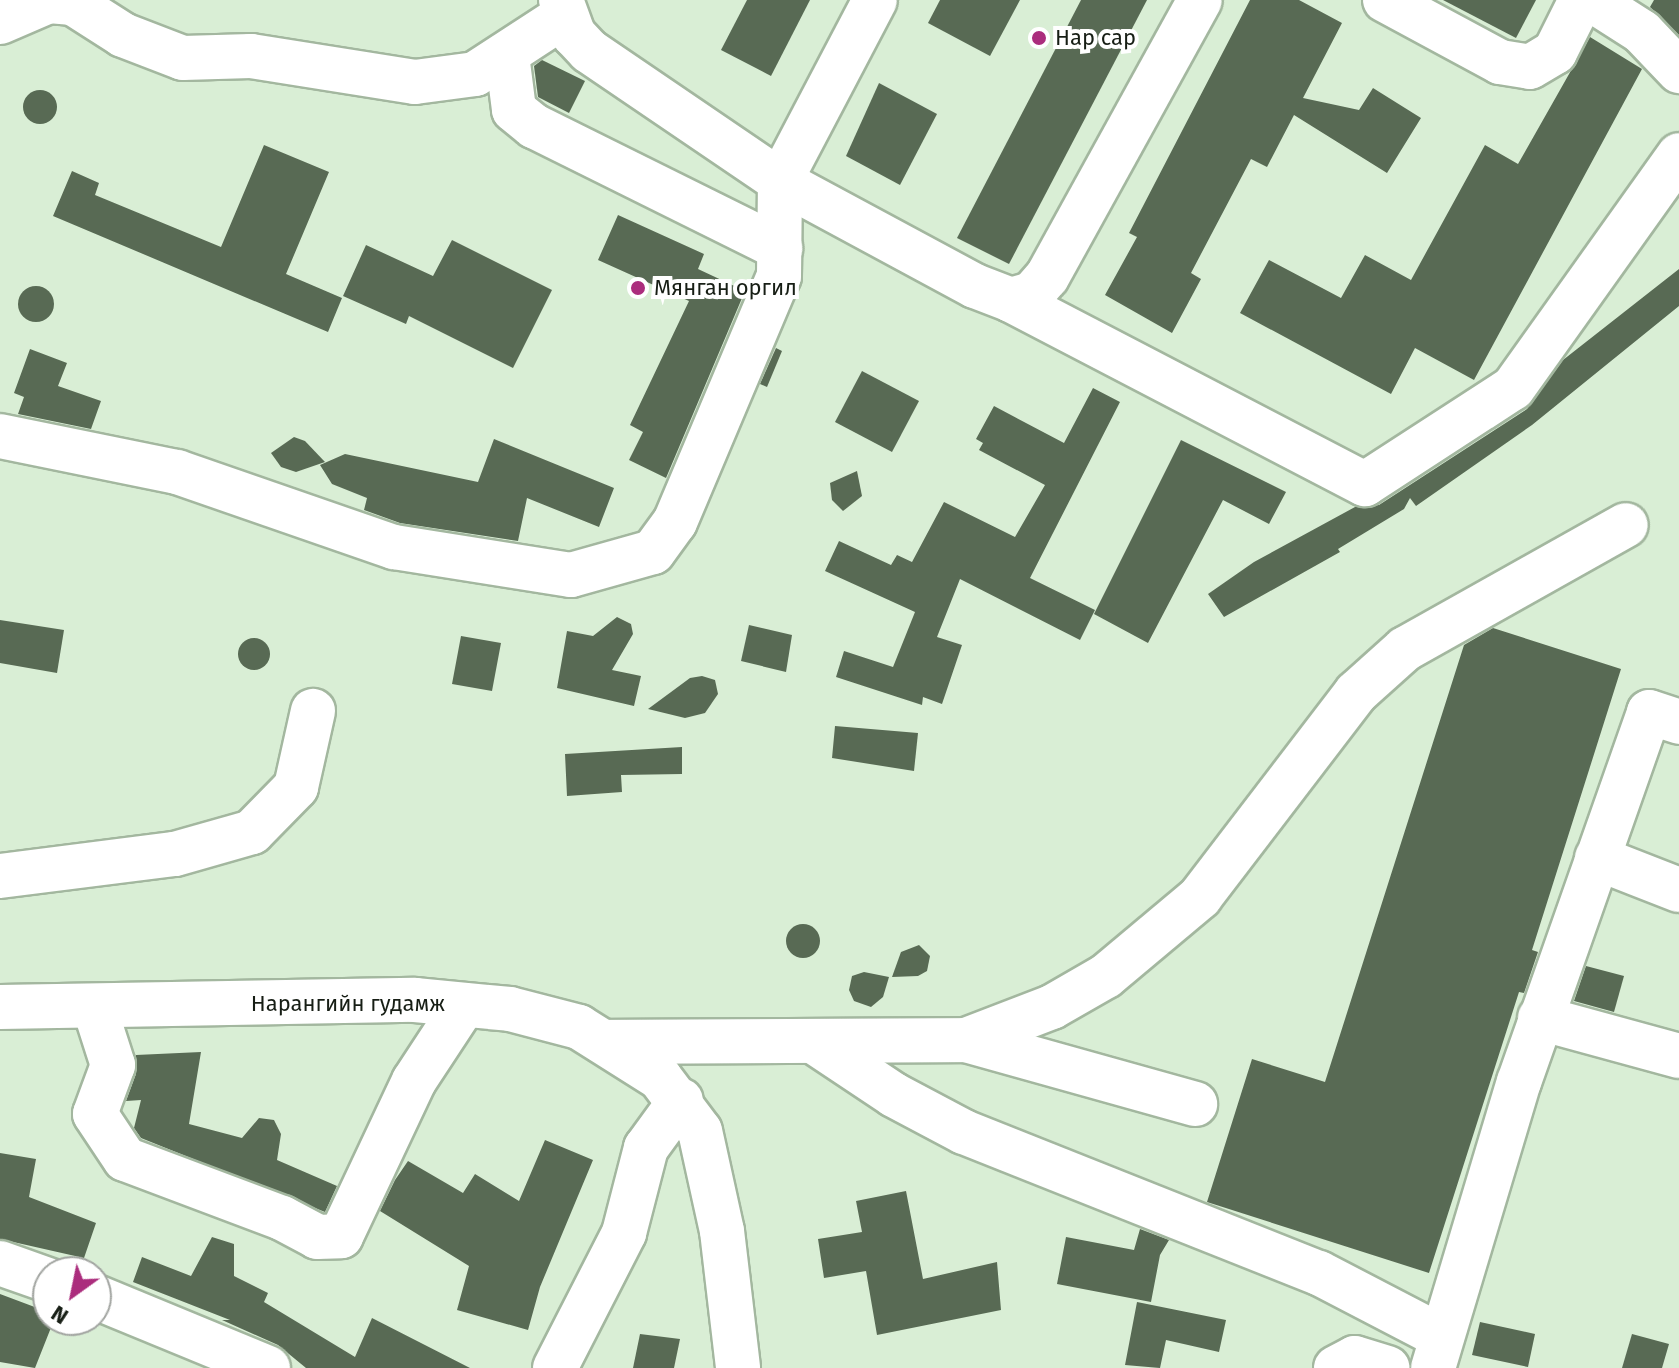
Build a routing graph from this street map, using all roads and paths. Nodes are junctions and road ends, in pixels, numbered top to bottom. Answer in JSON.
{"nodes":[{"id":1,"x":875,"y":0,"type":"edge"},
{"id":2,"x":1200,"y":0,"type":"edge"},
{"id":3,"x":1385,"y":0,"type":"edge"},
{"id":4,"x":1581,"y":0,"type":"edge"},
{"id":5,"x":1592,"y":0,"type":"edge"},
{"id":6,"x":563,"y":8,"type":"edge"},
{"id":7,"x":0,"y":22,"type":"edge"},
{"id":8,"x":507,"y":55,"type":"junction"},
{"id":9,"x":1679,"y":71,"type":"edge"},
{"id":10,"x":1679,"y":155,"type":"edge"},
{"id":11,"x":780,"y":181,"type":"junction"},
{"id":12,"x":780,"y":248,"type":"junction"},
{"id":13,"x":1011,"y":300,"type":"junction"},
{"id":14,"x":0,"y":436,"type":"edge"},
{"id":15,"x":1626,"y":525,"type":"dead end"},
{"id":16,"x":313,"y":711,"type":"dead end"},
{"id":17,"x":1679,"y":722,"type":"edge"},
{"id":18,"x":1597,"y":858,"type":"junction"},
{"id":19,"x":0,"y":876,"type":"edge"},
{"id":20,"x":1679,"y":890,"type":"edge"},
{"id":21,"x":464,"y":1005,"type":"junction"},
{"id":22,"x":0,"y":1007,"type":"edge"},
{"id":23,"x":95,"y":1009,"type":"junction"},
{"id":24,"x":1540,"y":1018,"type":"junction"},
{"id":25,"x":966,"y":1040,"type":"junction"},
{"id":26,"x":813,"y":1041,"type":"junction"},
{"id":27,"x":610,"y":1042,"type":"junction"},
{"id":28,"x":1679,"y":1056,"type":"edge"},
{"id":29,"x":681,"y":1100,"type":"junction"},
{"id":30,"x":1195,"y":1104,"type":"dead end"},
{"id":31,"x":0,"y":1263,"type":"edge"},
{"id":32,"x":32,"y":1274,"type":"edge"},
{"id":33,"x":112,"y":1304,"type":"edge"},
{"id":34,"x":1436,"y":1352,"type":"edge"},
{"id":35,"x":268,"y":1368,"type":"edge"},
{"id":36,"x":555,"y":1368,"type":"edge"},
{"id":37,"x":738,"y":1368,"type":"edge"},
{"id":38,"x":1336,"y":1368,"type":"edge"},
{"id":39,"x":1387,"y":1368,"type":"edge"}],
"edges":[{"from":1,"to":11,"type":"street"},
{"from":2,"to":13,"type":"street"},
{"from":3,"to":4,"type":"street"},
{"from":5,"to":9,"type":"street"},
{"from":6,"to":8,"type":"street"},
{"from":6,"to":11,"type":"street"},
{"from":7,"to":8,"type":"street"},
{"from":8,"to":12,"type":"street"},
{"from":10,"to":13,"type":"street"},
{"from":11,"to":12,"type":"street"},
{"from":11,"to":13,"type":"street"},
{"from":12,"to":14,"type":"street"},
{"from":15,"to":25,"type":"street"},
{"from":16,"to":19,"type":"street"},
{"from":17,"to":18,"type":"street"},
{"from":18,"to":20,"type":"street"},
{"from":18,"to":24,"type":"street"},
{"from":21,"to":23,"type":"street","name":"Нарангийн гудамж"},
{"from":21,"to":23,"type":"street"},
{"from":21,"to":27,"type":"street","name":"Нарангийн гудамж"},
{"from":22,"to":23,"type":"street","name":"Нарангийн гудамж"},
{"from":24,"to":28,"type":"street"},
{"from":24,"to":34,"type":"street"},
{"from":25,"to":26,"type":"street"},
{"from":25,"to":30,"type":"street"},
{"from":26,"to":27,"type":"street"},
{"from":26,"to":34,"type":"street"},
{"from":27,"to":29,"type":"street","name":"Нарангийн гудамж"},
{"from":29,"to":36,"type":"street"},
{"from":29,"to":37,"type":"street","name":"Нарангийн гудамж"},
{"from":31,"to":32,"type":"street"},
{"from":33,"to":35,"type":"street"},
{"from":38,"to":39,"type":"street"}]}
